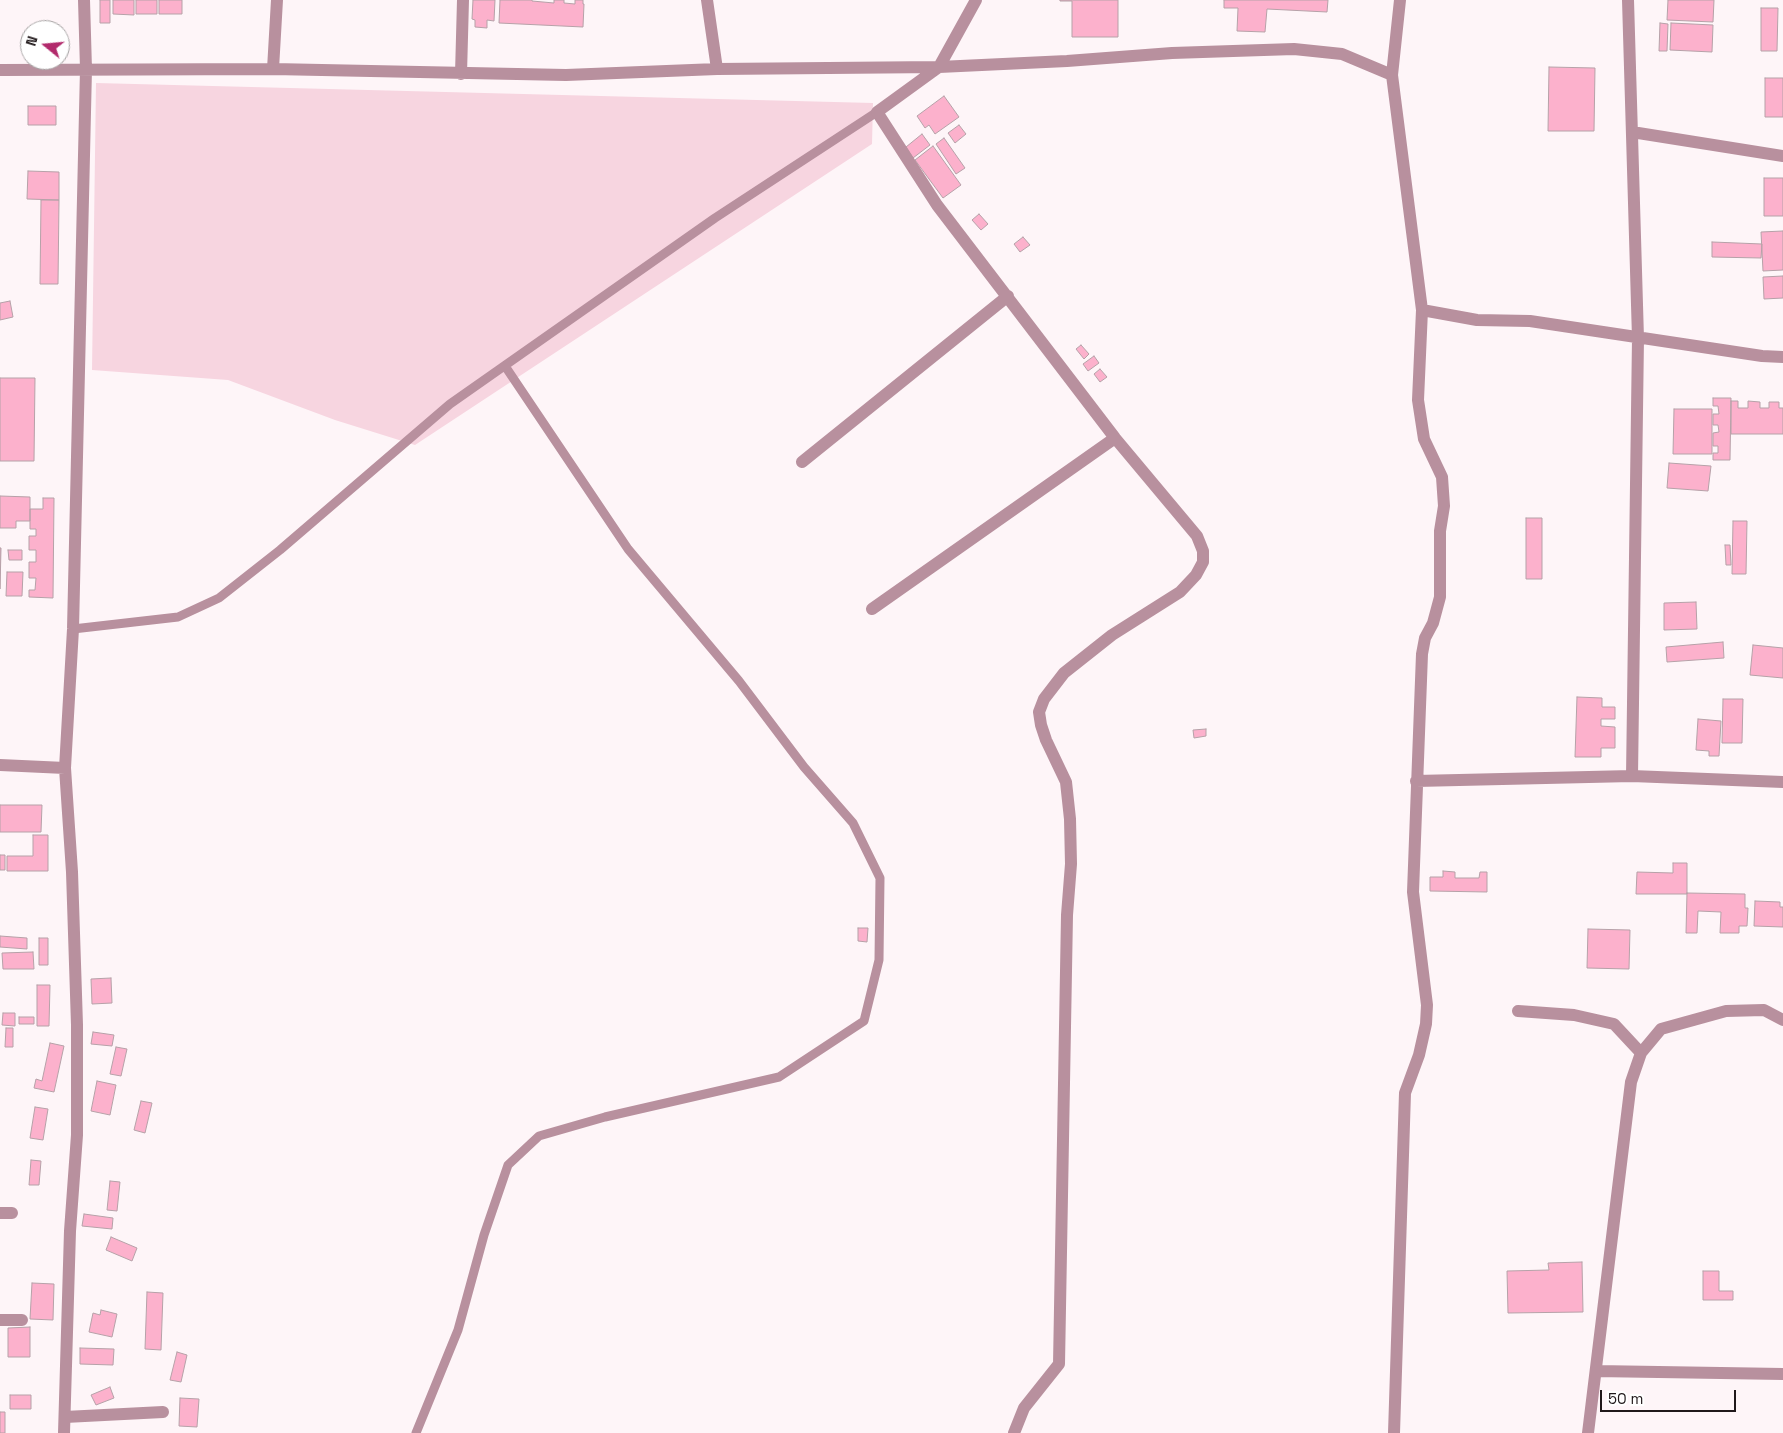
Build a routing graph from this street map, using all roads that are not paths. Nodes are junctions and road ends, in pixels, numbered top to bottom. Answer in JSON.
{"nodes":[{"id":1,"x":84,"y":0,"type":"edge"},
{"id":2,"x":277,"y":0,"type":"edge"},
{"id":3,"x":463,"y":0,"type":"edge"},
{"id":4,"x":707,"y":0,"type":"edge"},
{"id":5,"x":976,"y":0,"type":"edge"},
{"id":6,"x":1400,"y":0,"type":"edge"},
{"id":7,"x":1628,"y":0,"type":"edge"},
{"id":8,"x":939,"y":67,"type":"junction"},
{"id":9,"x":86,"y":69,"type":"junction"},
{"id":10,"x":273,"y":69,"type":"junction"},
{"id":11,"x":717,"y":69,"type":"junction"},
{"id":12,"x":0,"y":70,"type":"edge"},
{"id":13,"x":461,"y":74,"type":"junction"},
{"id":14,"x":1392,"y":75,"type":"junction"},
{"id":15,"x":877,"y":112,"type":"junction"},
{"id":16,"x":1632,"y":132,"type":"junction"},
{"id":17,"x":1783,"y":156,"type":"edge"},
{"id":18,"x":1008,"y":296,"type":"junction"},
{"id":19,"x":1422,"y":310,"type":"junction"},
{"id":20,"x":1638,"y":338,"type":"junction"},
{"id":21,"x":1783,"y":357,"type":"edge"},
{"id":22,"x":505,"y":366,"type":"junction"},
{"id":23,"x":1115,"y":438,"type":"junction"},
{"id":24,"x":802,"y":462,"type":"dead end"},
{"id":25,"x":872,"y":609,"type":"dead end"},
{"id":26,"x":73,"y":629,"type":"junction"},
{"id":27,"x":0,"y":766,"type":"edge"},
{"id":28,"x":65,"y":768,"type":"junction"},
{"id":29,"x":1632,"y":776,"type":"junction"},
{"id":30,"x":1416,"y":781,"type":"junction"},
{"id":31,"x":1783,"y":782,"type":"edge"},
{"id":32,"x":1518,"y":1011,"type":"dead end"},
{"id":33,"x":1783,"y":1020,"type":"edge"},
{"id":34,"x":1641,"y":1053,"type":"junction"},
{"id":35,"x":0,"y":1320,"type":"edge"},
{"id":36,"x":22,"y":1320,"type":"dead end"},
{"id":37,"x":1596,"y":1371,"type":"junction"},
{"id":38,"x":1783,"y":1374,"type":"edge"},
{"id":39,"x":163,"y":1412,"type":"dead end"},
{"id":40,"x":64,"y":1417,"type":"junction"},
{"id":41,"x":64,"y":1433,"type":"edge"},
{"id":42,"x":416,"y":1433,"type":"edge"},
{"id":43,"x":1014,"y":1433,"type":"edge"},
{"id":44,"x":1394,"y":1433,"type":"edge"},
{"id":45,"x":1588,"y":1433,"type":"edge"}],
"edges":[{"from":1,"to":9,"type":"street"},
{"from":2,"to":10,"type":"street"},
{"from":3,"to":13,"type":"street"},
{"from":4,"to":11,"type":"street"},
{"from":5,"to":8,"type":"street"},
{"from":6,"to":14,"type":"street"},
{"from":7,"to":16,"type":"street"},
{"from":8,"to":11,"type":"street"},
{"from":8,"to":14,"type":"street"},
{"from":8,"to":15,"type":"street"},
{"from":9,"to":10,"type":"street"},
{"from":9,"to":12,"type":"street"},
{"from":9,"to":26,"type":"street"},
{"from":10,"to":13,"type":"street"},
{"from":11,"to":13,"type":"street"},
{"from":14,"to":19,"type":"street"},
{"from":15,"to":18,"type":"street"},
{"from":15,"to":22,"type":"lane"},
{"from":16,"to":17,"type":"street"},
{"from":16,"to":20,"type":"street"},
{"from":18,"to":23,"type":"street"},
{"from":18,"to":24,"type":"street"},
{"from":19,"to":20,"type":"street"},
{"from":19,"to":30,"type":"street"},
{"from":20,"to":21,"type":"street"},
{"from":20,"to":29,"type":"street"},
{"from":22,"to":26,"type":"lane"},
{"from":22,"to":42,"type":"lane"},
{"from":23,"to":25,"type":"street"},
{"from":23,"to":43,"type":"street"},
{"from":26,"to":28,"type":"street"},
{"from":27,"to":28,"type":"street"},
{"from":28,"to":40,"type":"street"},
{"from":29,"to":30,"type":"street"},
{"from":29,"to":31,"type":"street"},
{"from":30,"to":44,"type":"street"},
{"from":32,"to":34,"type":"street"},
{"from":33,"to":34,"type":"street"},
{"from":34,"to":37,"type":"street"},
{"from":35,"to":36,"type":"street"},
{"from":37,"to":38,"type":"street"},
{"from":37,"to":45,"type":"street"},
{"from":39,"to":40,"type":"street"},
{"from":40,"to":41,"type":"street"}]}
